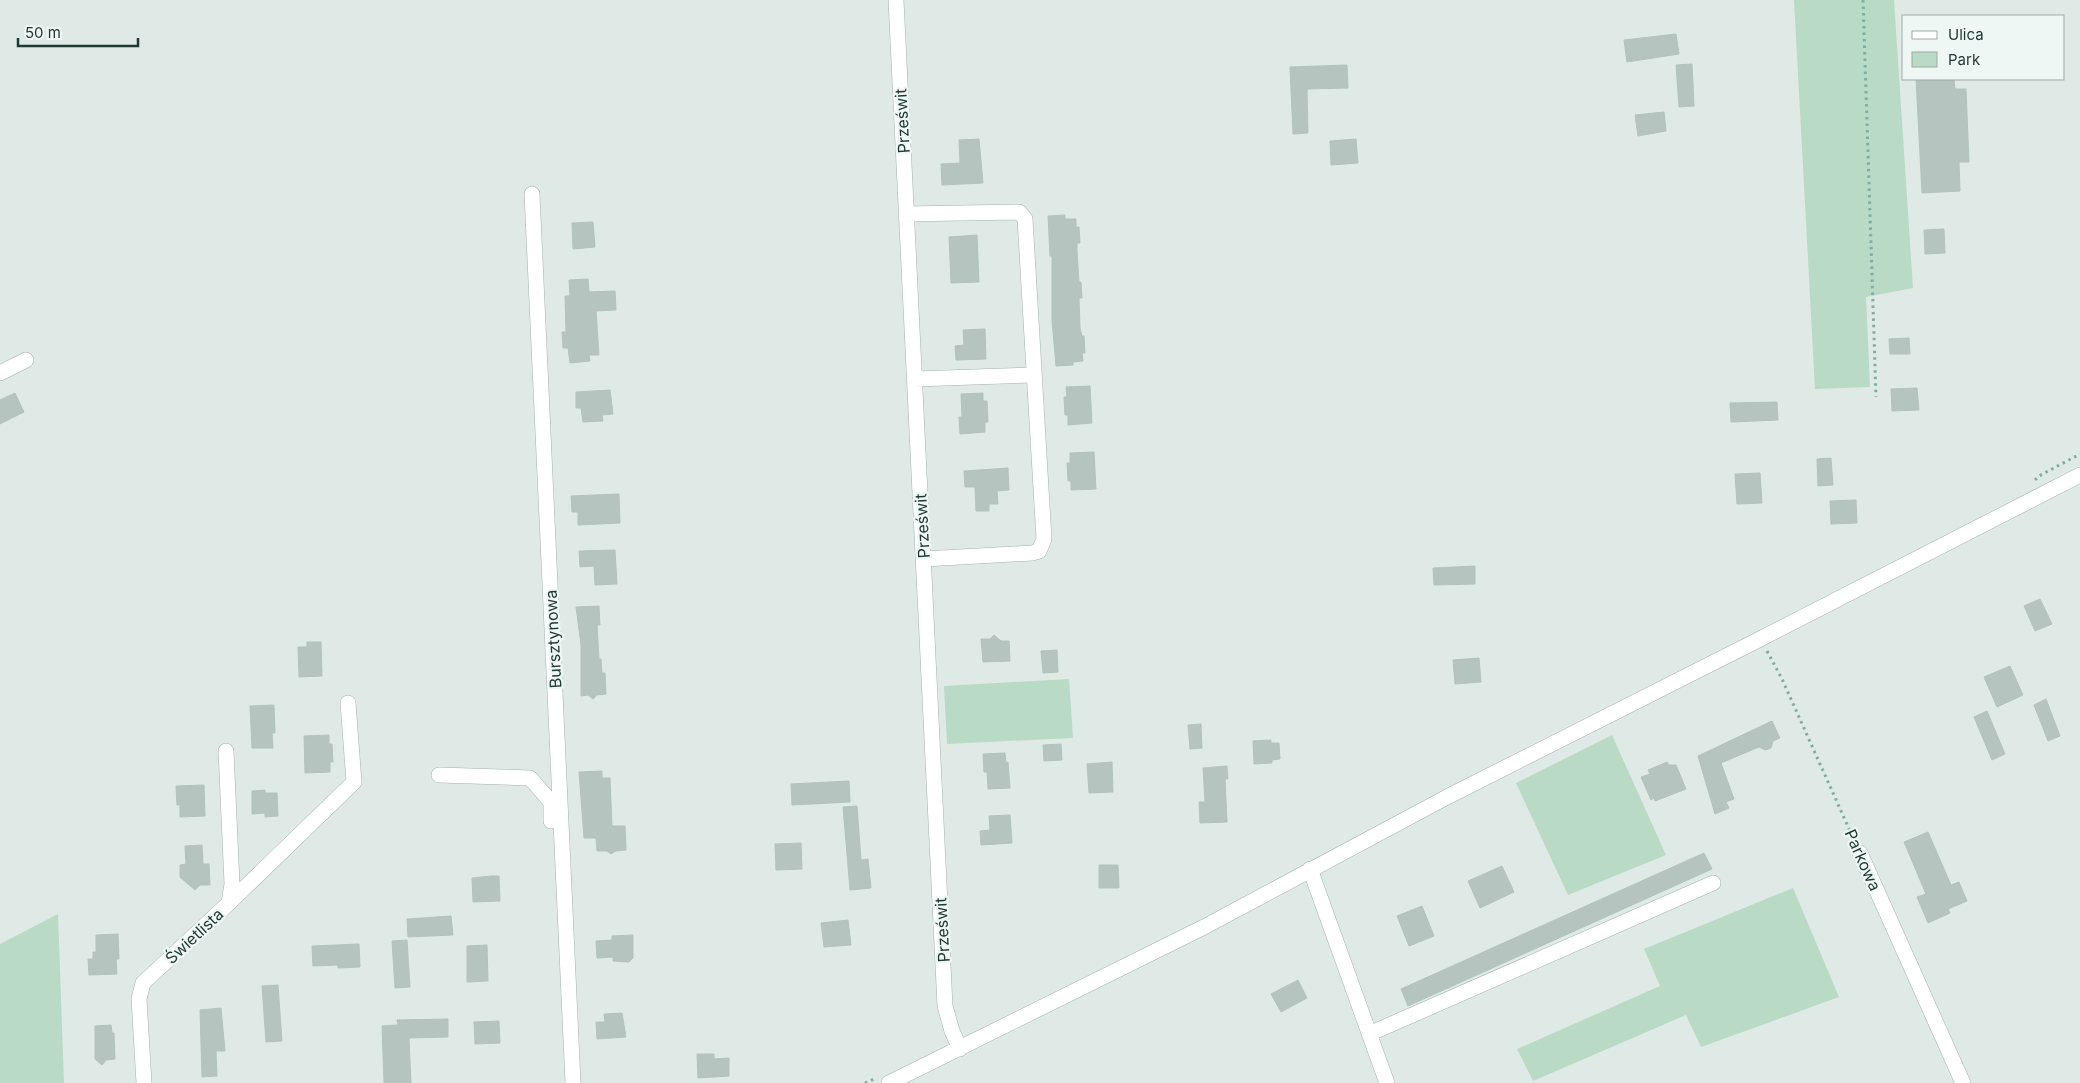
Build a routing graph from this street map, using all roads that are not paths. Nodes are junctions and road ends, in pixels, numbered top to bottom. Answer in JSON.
{"nodes":[{"id":1,"x":896,"y":0,"type":"edge"},
{"id":2,"x":532,"y":194,"type":"dead end"},
{"id":3,"x":906,"y":214,"type":"junction"},
{"id":4,"x":26,"y":360,"type":"dead end"},
{"id":5,"x":0,"y":373,"type":"edge"},
{"id":6,"x":1034,"y":376,"type":"junction"},
{"id":7,"x":915,"y":379,"type":"junction"},
{"id":8,"x":2080,"y":475,"type":"edge"},
{"id":9,"x":924,"y":559,"type":"junction"},
{"id":10,"x":348,"y":703,"type":"dead end"},
{"id":11,"x":226,"y":751,"type":"dead end"},
{"id":12,"x":439,"y":775,"type":"dead end"},
{"id":13,"x":1860,"y":853,"type":"road end"},
{"id":14,"x":1310,"y":869,"type":"junction"},
{"id":15,"x":1713,"y":884,"type":"dead end"},
{"id":16,"x":229,"y":903,"type":"junction"},
{"id":17,"x":1369,"y":1034,"type":"junction"},
{"id":18,"x":960,"y":1049,"type":"junction"},
{"id":19,"x":144,"y":1083,"type":"edge"},
{"id":20,"x":566,"y":1083,"type":"edge"},
{"id":21,"x":573,"y":1083,"type":"edge"},
{"id":22,"x":889,"y":1083,"type":"edge"},
{"id":23,"x":1387,"y":1083,"type":"edge"},
{"id":24,"x":1963,"y":1083,"type":"edge"}],
"edges":[{"from":1,"to":3,"type":"street","name":"Prześwit"},
{"from":2,"to":21,"type":"street","name":"Bursztynowa"},
{"from":3,"to":6,"type":"street"},
{"from":3,"to":7,"type":"street","name":"Prześwit"},
{"from":4,"to":5,"type":"street"},
{"from":6,"to":7,"type":"street"},
{"from":6,"to":9,"type":"street"},
{"from":7,"to":9,"type":"street","name":"Prześwit"},
{"from":8,"to":14,"type":"street"},
{"from":9,"to":18,"type":"street","name":"Prześwit"},
{"from":10,"to":16,"type":"street"},
{"from":11,"to":16,"type":"street","name":"Świetlista"},
{"from":12,"to":20,"type":"street"},
{"from":13,"to":24,"type":"street","name":"Parkowa"},
{"from":14,"to":17,"type":"street"},
{"from":14,"to":18,"type":"street"},
{"from":15,"to":17,"type":"street"},
{"from":16,"to":19,"type":"street","name":"Świetlista"},
{"from":17,"to":23,"type":"street"},
{"from":18,"to":22,"type":"street"}]}
